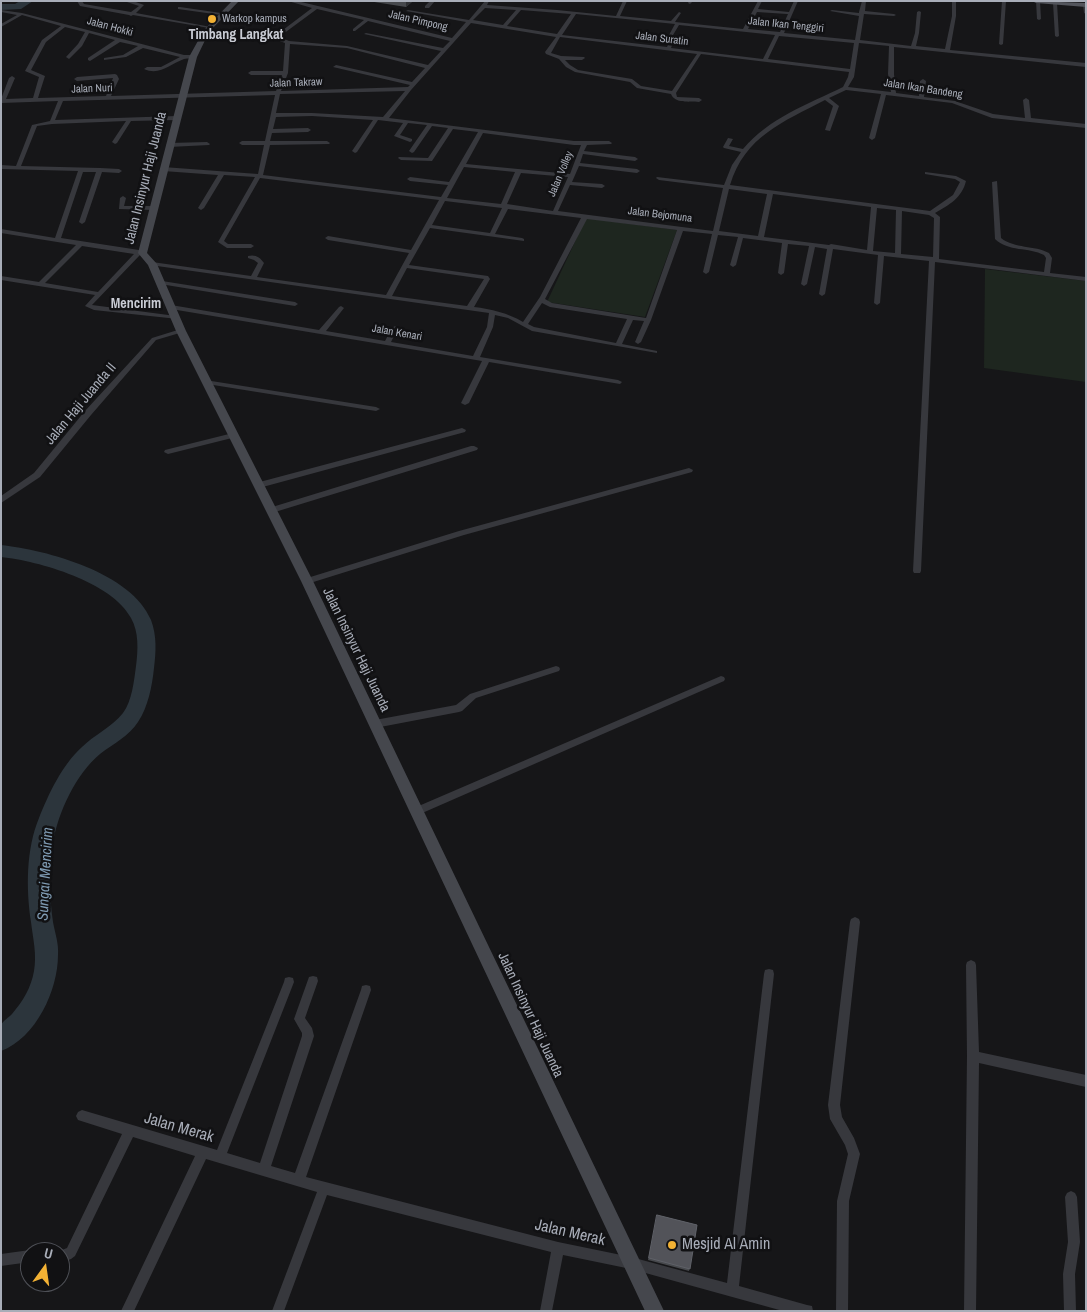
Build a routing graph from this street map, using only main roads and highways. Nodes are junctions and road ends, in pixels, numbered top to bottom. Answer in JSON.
{"nodes":[{"id":1,"x":1037,"y":1,"type":"edge"},
{"id":2,"x":1074,"y":1,"type":"edge"},
{"id":3,"x":1086,"y":4,"type":"edge"}],
"edges":[{"from":1,"to":3,"type":"main road"},
{"from":2,"to":3,"type":"main road"}]}
